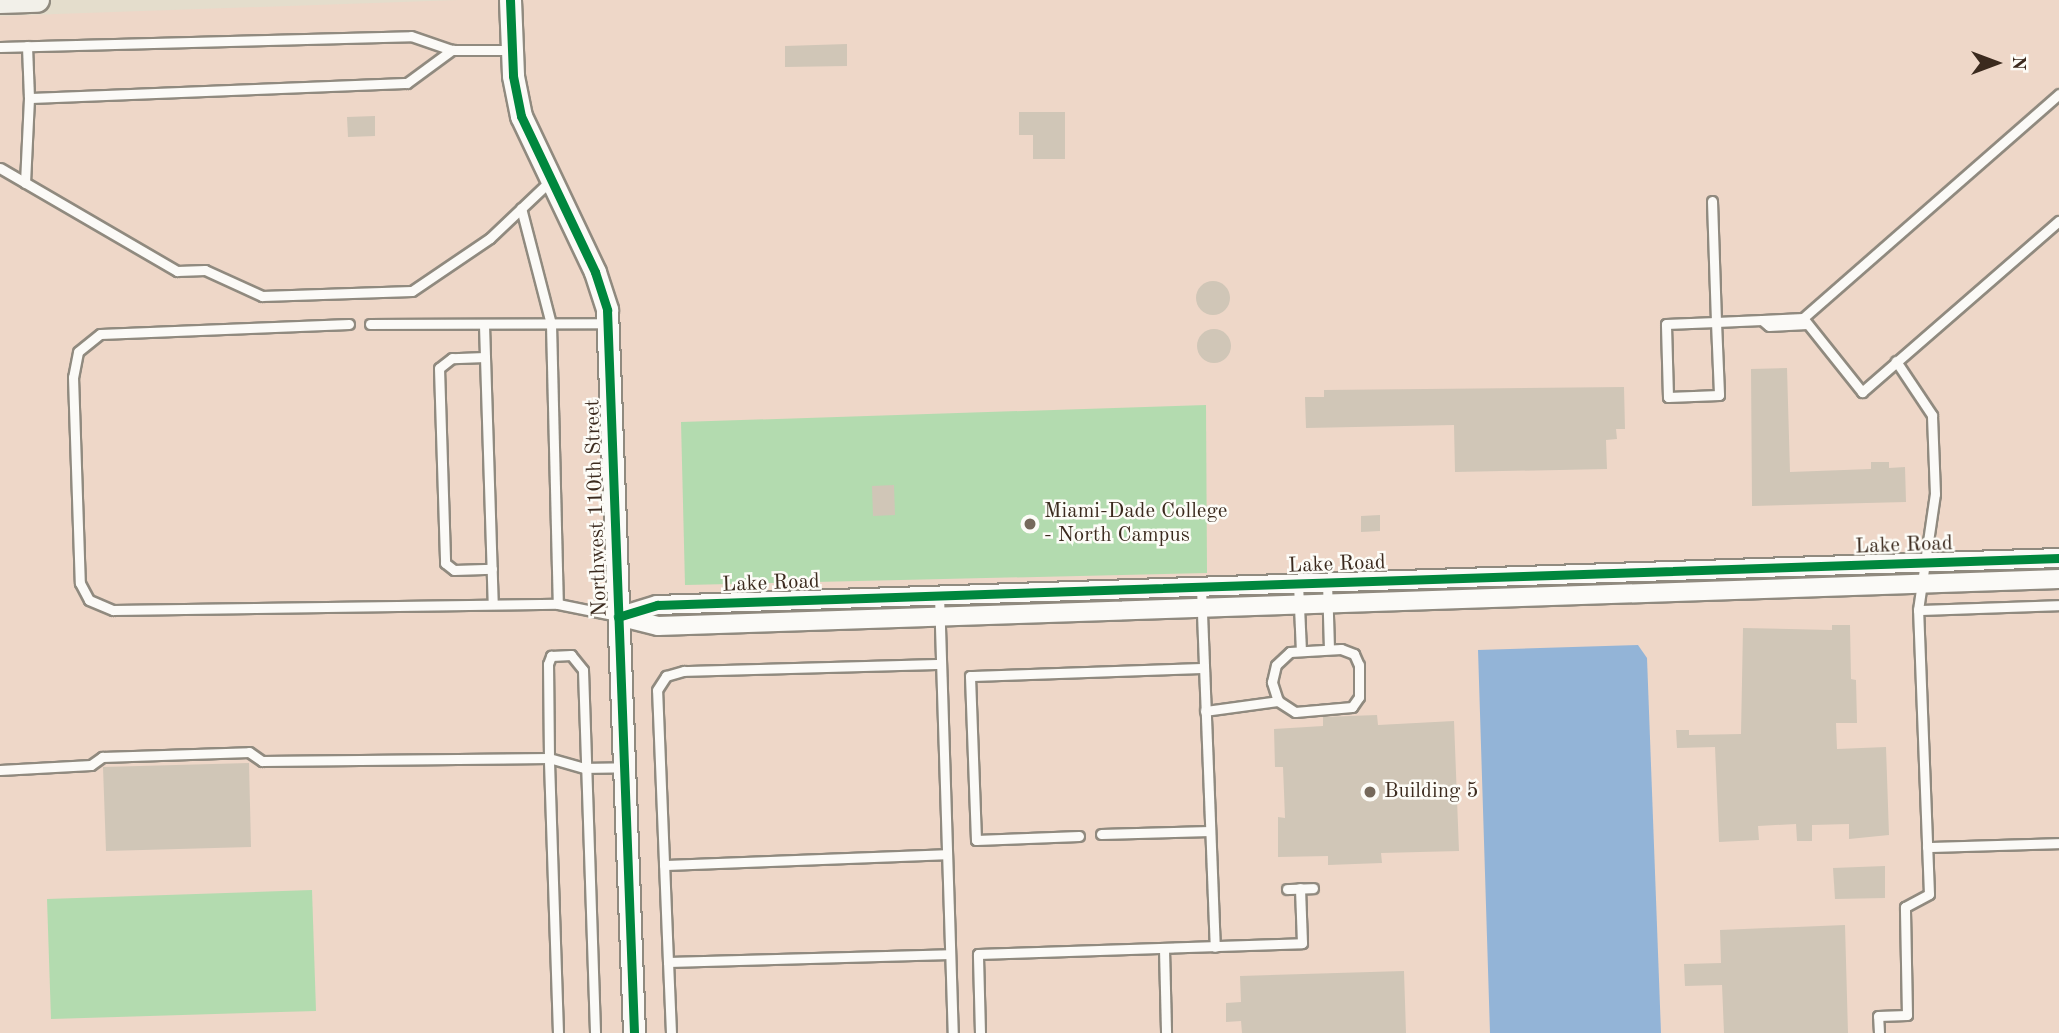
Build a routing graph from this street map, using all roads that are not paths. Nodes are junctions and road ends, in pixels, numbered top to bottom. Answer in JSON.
{"nodes":[{"id":1,"x":37,"y":0,"type":"edge"},
{"id":2,"x":510,"y":0,"type":"edge"},
{"id":3,"x":0,"y":1,"type":"edge"},
{"id":4,"x":27,"y":46,"type":"junction"},
{"id":5,"x":0,"y":47,"type":"edge"},
{"id":6,"x":452,"y":50,"type":"junction"},
{"id":7,"x":512,"y":50,"type":"junction"},
{"id":8,"x":2059,"y":94,"type":"edge"},
{"id":9,"x":29,"y":98,"type":"junction"},
{"id":10,"x":0,"y":168,"type":"edge"},
{"id":11,"x":550,"y":181,"type":"junction"},
{"id":12,"x":26,"y":183,"type":"junction"},
{"id":13,"x":1712,"y":201,"type":"dead end"},
{"id":14,"x":521,"y":208,"type":"junction"},
{"id":15,"x":2059,"y":221,"type":"edge"},
{"id":16,"x":1805,"y":321,"type":"junction"},
{"id":17,"x":1716,"y":322,"type":"junction"},
{"id":18,"x":607,"y":323,"type":"junction"},
{"id":19,"x":349,"y":324,"type":"dead end"},
{"id":20,"x":370,"y":324,"type":"dead end"},
{"id":21,"x":551,"y":324,"type":"junction"},
{"id":22,"x":484,"y":325,"type":"junction"},
{"id":23,"x":485,"y":357,"type":"junction"},
{"id":24,"x":1896,"y":361,"type":"junction"},
{"id":25,"x":2059,"y":558,"type":"edge"},
{"id":26,"x":1925,"y":562,"type":"junction"},
{"id":27,"x":492,"y":569,"type":"junction"},
{"id":28,"x":2059,"y":579,"type":"edge"},
{"id":29,"x":1327,"y":582,"type":"junction"},
{"id":30,"x":1298,"y":583,"type":"junction"},
{"id":31,"x":1921,"y":583,"type":"junction"},
{"id":32,"x":1201,"y":587,"type":"junction"},
{"id":33,"x":939,"y":595,"type":"junction"},
{"id":34,"x":1328,"y":603,"type":"junction"},
{"id":35,"x":493,"y":604,"type":"junction"},
{"id":36,"x":558,"y":604,"type":"junction"},
{"id":37,"x":1299,"y":604,"type":"junction"},
{"id":38,"x":2059,"y":605,"type":"edge"},
{"id":39,"x":1202,"y":608,"type":"junction"},
{"id":40,"x":1917,"y":610,"type":"junction"},
{"id":41,"x":618,"y":617,"type":"junction"},
{"id":42,"x":939,"y":617,"type":"junction"},
{"id":43,"x":1329,"y":649,"type":"junction"},
{"id":44,"x":1301,"y":651,"type":"junction"},
{"id":45,"x":941,"y":664,"type":"junction"},
{"id":46,"x":1204,"y":668,"type":"junction"},
{"id":47,"x":1278,"y":701,"type":"junction"},
{"id":48,"x":1205,"y":711,"type":"junction"},
{"id":49,"x":549,"y":758,"type":"junction"},
{"id":50,"x":624,"y":767,"type":"junction"},
{"id":51,"x":585,"y":768,"type":"junction"},
{"id":52,"x":0,"y":770,"type":"edge"},
{"id":53,"x":1210,"y":831,"type":"junction"},
{"id":54,"x":1101,"y":834,"type":"dead end"},
{"id":55,"x":1079,"y":836,"type":"dead end"},
{"id":56,"x":2059,"y":843,"type":"edge"},
{"id":57,"x":1927,"y":847,"type":"junction"},
{"id":58,"x":947,"y":854,"type":"junction"},
{"id":59,"x":664,"y":865,"type":"junction"},
{"id":60,"x":1300,"y":888,"type":"junction"},
{"id":61,"x":1313,"y":888,"type":"dead end"},
{"id":62,"x":1287,"y":889,"type":"dead end"},
{"id":63,"x":1215,"y":947,"type":"junction"},
{"id":64,"x":1164,"y":949,"type":"junction"},
{"id":65,"x":950,"y":954,"type":"junction"},
{"id":66,"x":668,"y":962,"type":"junction"},
{"id":67,"x":558,"y":1033,"type":"edge"},
{"id":68,"x":595,"y":1033,"type":"edge"},
{"id":69,"x":634,"y":1033,"type":"edge"},
{"id":70,"x":671,"y":1033,"type":"edge"},
{"id":71,"x":953,"y":1033,"type":"edge"},
{"id":72,"x":981,"y":1033,"type":"edge"},
{"id":73,"x":1166,"y":1033,"type":"edge"},
{"id":74,"x":1879,"y":1033,"type":"edge"}],
"edges":[{"from":1,"to":3,"type":"main road"},
{"from":2,"to":7,"type":"street","name":"Northwest 110th Street"},
{"from":4,"to":5,"type":"lane"},
{"from":4,"to":6,"type":"lane"},
{"from":4,"to":9,"type":"lane"},
{"from":6,"to":7,"type":"lane"},
{"from":6,"to":9,"type":"lane"},
{"from":7,"to":11,"type":"street","name":"Northwest 110th Street"},
{"from":8,"to":16,"type":"lane"},
{"from":9,"to":12,"type":"lane"},
{"from":10,"to":12,"type":"lane"},
{"from":11,"to":14,"type":"lane"},
{"from":11,"to":18,"type":"street","name":"Northwest 110th Street"},
{"from":12,"to":14,"type":"lane"},
{"from":13,"to":17,"type":"lane"},
{"from":14,"to":21,"type":"lane"},
{"from":15,"to":24,"type":"lane"},
{"from":16,"to":17,"type":"lane"},
{"from":16,"to":24,"type":"lane"},
{"from":17,"to":17,"type":"lane"},
{"from":18,"to":21,"type":"lane"},
{"from":18,"to":41,"type":"street","name":"Northwest 110th Street"},
{"from":19,"to":35,"type":"lane"},
{"from":20,"to":22,"type":"lane"},
{"from":21,"to":22,"type":"lane"},
{"from":21,"to":36,"type":"lane"},
{"from":22,"to":23,"type":"lane"},
{"from":23,"to":27,"type":"lane"},
{"from":23,"to":27,"type":"lane"},
{"from":24,"to":26,"type":"lane"},
{"from":25,"to":26,"type":"street","name":"Lake Road"},
{"from":26,"to":29,"type":"street","name":"Lake Road"},
{"from":26,"to":31,"type":"lane"},
{"from":27,"to":35,"type":"lane"},
{"from":28,"to":31,"type":"street","name":"Lake Road"},
{"from":29,"to":30,"type":"street","name":"Lake Road"},
{"from":29,"to":34,"type":"lane"},
{"from":30,"to":32,"type":"street","name":"Lake Road"},
{"from":30,"to":37,"type":"lane"},
{"from":31,"to":34,"type":"street","name":"Lake Road"},
{"from":31,"to":40,"type":"lane"},
{"from":32,"to":33,"type":"street","name":"Lake Road"},
{"from":32,"to":39,"type":"lane"},
{"from":33,"to":41,"type":"street","name":"Lake Road"},
{"from":33,"to":42,"type":"lane"},
{"from":34,"to":37,"type":"street","name":"Lake Road"},
{"from":34,"to":43,"type":"lane"},
{"from":35,"to":36,"type":"lane"},
{"from":36,"to":41,"type":"lane"},
{"from":37,"to":39,"type":"street","name":"Lake Road"},
{"from":37,"to":44,"type":"lane"},
{"from":38,"to":40,"type":"lane"},
{"from":39,"to":42,"type":"street","name":"Lake Road"},
{"from":39,"to":46,"type":"lane"},
{"from":40,"to":57,"type":"lane"},
{"from":41,"to":42,"type":"street","name":"Lake Road"},
{"from":41,"to":50,"type":"street","name":"Northwest 110th Street"},
{"from":42,"to":45,"type":"lane"},
{"from":43,"to":44,"type":"lane"},
{"from":43,"to":47,"type":"lane"},
{"from":44,"to":47,"type":"lane"},
{"from":45,"to":58,"type":"lane"},
{"from":45,"to":59,"type":"lane"},
{"from":46,"to":48,"type":"lane"},
{"from":46,"to":55,"type":"lane"},
{"from":47,"to":48,"type":"lane"},
{"from":48,"to":53,"type":"lane"},
{"from":49,"to":51,"type":"lane"},
{"from":49,"to":51,"type":"lane"},
{"from":49,"to":52,"type":"lane"},
{"from":49,"to":67,"type":"lane"},
{"from":50,"to":51,"type":"lane"},
{"from":50,"to":69,"type":"street","name":"Northwest 110th Street"},
{"from":51,"to":68,"type":"lane"},
{"from":53,"to":54,"type":"lane"},
{"from":53,"to":63,"type":"lane"},
{"from":56,"to":57,"type":"lane"},
{"from":57,"to":74,"type":"lane"},
{"from":58,"to":59,"type":"lane"},
{"from":58,"to":65,"type":"lane"},
{"from":59,"to":66,"type":"lane"},
{"from":60,"to":61,"type":"lane"},
{"from":60,"to":62,"type":"lane"},
{"from":60,"to":63,"type":"lane"},
{"from":63,"to":64,"type":"lane"},
{"from":64,"to":72,"type":"lane"},
{"from":64,"to":73,"type":"lane"},
{"from":65,"to":66,"type":"lane"},
{"from":65,"to":71,"type":"lane"},
{"from":66,"to":70,"type":"lane"}]}
